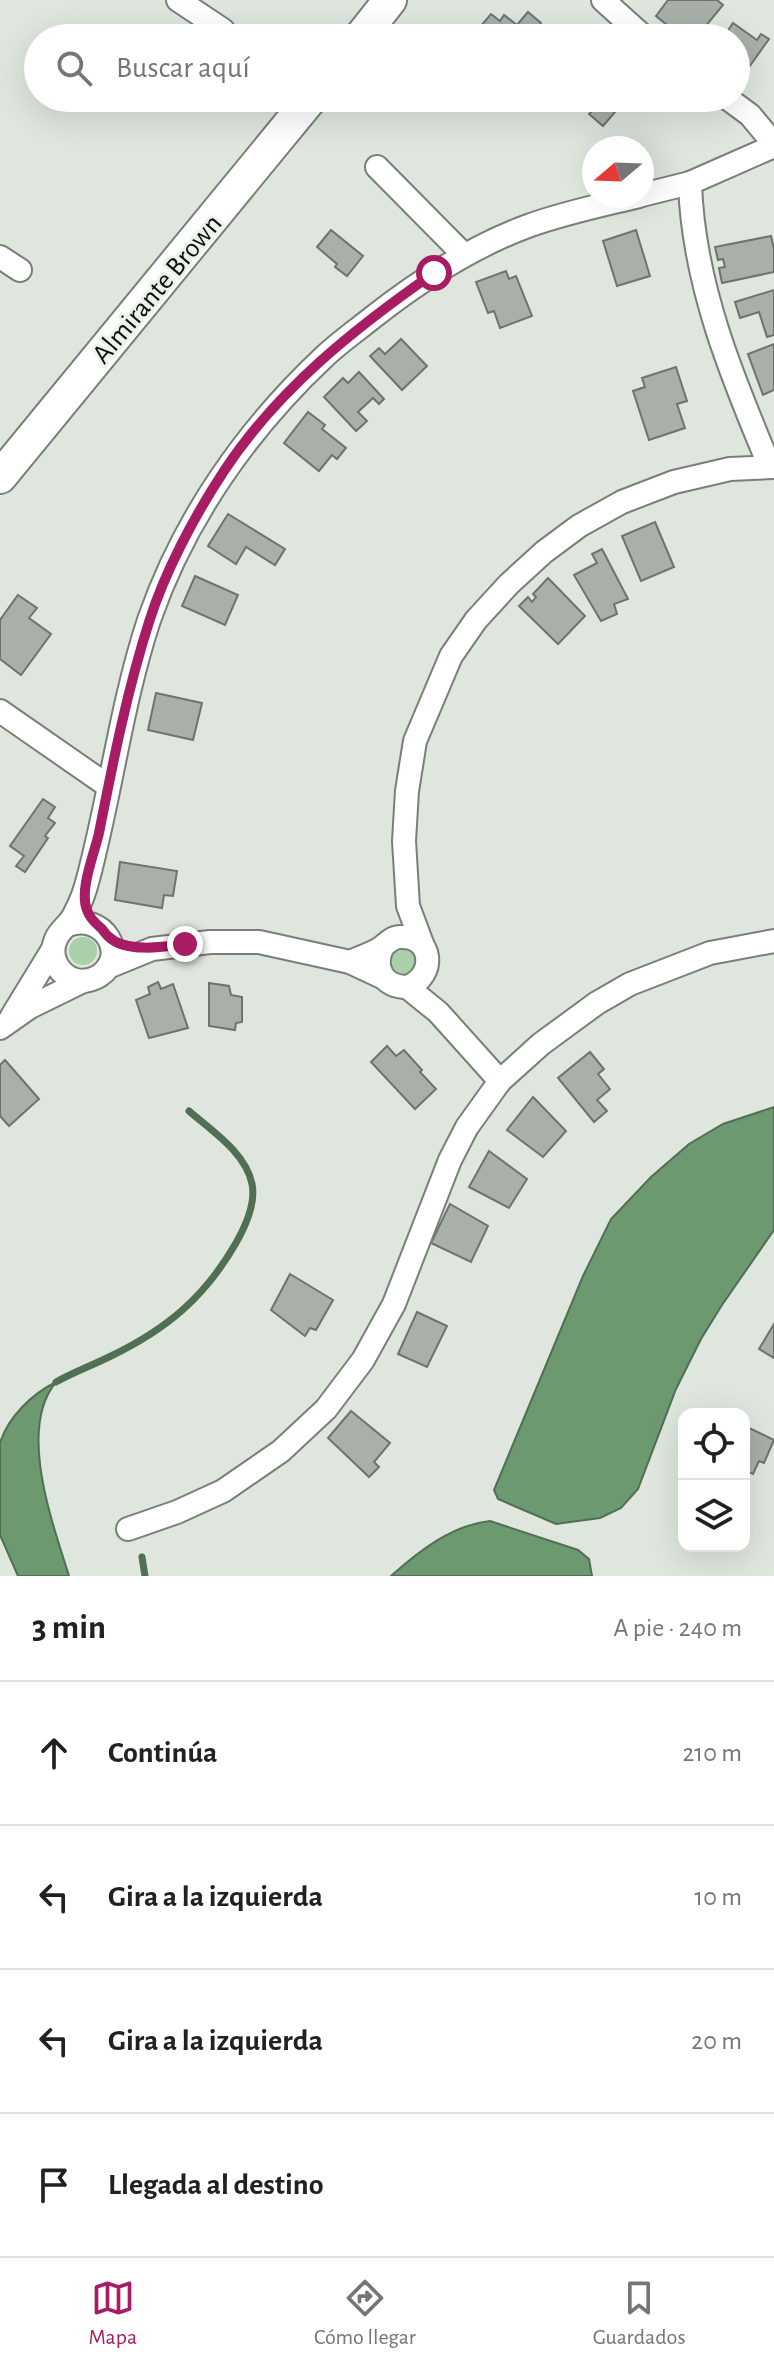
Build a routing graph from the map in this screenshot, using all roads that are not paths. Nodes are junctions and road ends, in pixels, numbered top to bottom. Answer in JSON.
{"nodes":[{"id":1,"x":178,"y":0,"type":"edge"},
{"id":2,"x":390,"y":0,"type":"edge"},
{"id":3,"x":603,"y":0,"type":"edge"},
{"id":4,"x":214,"y":24,"type":"edge"},
{"id":5,"x":371,"y":24,"type":"edge"},
{"id":6,"x":630,"y":24,"type":"edge"},
{"id":7,"x":300,"y":112,"type":"edge"},
{"id":8,"x":746,"y":112,"type":"edge"},
{"id":9,"x":774,"y":145,"type":"edge"},
{"id":10,"x":377,"y":167,"type":"dead end"},
{"id":11,"x":690,"y":183,"type":"junction"},
{"id":12,"x":654,"y":192,"type":"edge"},
{"id":13,"x":595,"y":208,"type":"edge"},
{"id":14,"x":464,"y":255,"type":"junction"},
{"id":15,"x":0,"y":257,"type":"edge"},
{"id":16,"x":20,"y":270,"type":"dead end"},
{"id":17,"x":772,"y":467,"type":"edge"},
{"id":18,"x":0,"y":477,"type":"edge"},
{"id":19,"x":0,"y":711,"type":"edge"},
{"id":20,"x":108,"y":786,"type":"junction"},
{"id":21,"x":83,"y":896,"type":"junction"},
{"id":22,"x":408,"y":906,"type":"junction"},
{"id":23,"x":68,"y":925,"type":"junction"},
{"id":24,"x":102,"y":932,"type":"junction"},
{"id":25,"x":774,"y":941,"type":"edge"},
{"id":26,"x":388,"y":943,"type":"junction"},
{"id":27,"x":53,"y":949,"type":"junction"},
{"id":28,"x":152,"y":949,"type":"junction"},
{"id":29,"x":425,"y":954,"type":"junction"},
{"id":30,"x":350,"y":962,"type":"junction"},
{"id":31,"x":108,"y":967,"type":"junction"},
{"id":32,"x":384,"y":978,"type":"junction"},
{"id":33,"x":83,"y":981,"type":"junction"},
{"id":34,"x":407,"y":987,"type":"junction"},
{"id":35,"x":438,"y":1012,"type":"junction"},
{"id":36,"x":4,"y":1025,"type":"edge"},
{"id":37,"x":500,"y":1081,"type":"junction"},
{"id":38,"x":128,"y":1529,"type":"dead end"}],
"edges":[{"from":1,"to":4,"type":"street"},
{"from":2,"to":5,"type":"street"},
{"from":3,"to":6,"type":"street"},
{"from":7,"to":18,"type":"street","name":"Almirante Brown"},
{"from":8,"to":9,"type":"street"},
{"from":9,"to":11,"type":"street"},
{"from":10,"to":14,"type":"street"},
{"from":11,"to":12,"type":"street"},
{"from":11,"to":17,"type":"street"},
{"from":13,"to":14,"type":"street"},
{"from":14,"to":20,"type":"street"},
{"from":15,"to":16,"type":"street"},
{"from":17,"to":22,"type":"street"},
{"from":19,"to":20,"type":"street"},
{"from":20,"to":21,"type":"street"},
{"from":21,"to":23,"type":"street"},
{"from":21,"to":24,"type":"street"},
{"from":22,"to":26,"type":"street"},
{"from":22,"to":29,"type":"street"},
{"from":23,"to":24,"type":"street"},
{"from":23,"to":27,"type":"street"},
{"from":24,"to":28,"type":"street"},
{"from":24,"to":31,"type":"street"},
{"from":25,"to":37,"type":"street"},
{"from":26,"to":29,"type":"street"},
{"from":26,"to":30,"type":"street"},
{"from":26,"to":32,"type":"street"},
{"from":27,"to":33,"type":"street"},
{"from":27,"to":36,"type":"street"},
{"from":28,"to":30,"type":"street"},
{"from":28,"to":31,"type":"street"},
{"from":29,"to":34,"type":"street"},
{"from":29,"to":35,"type":"street"},
{"from":30,"to":32,"type":"street"},
{"from":31,"to":33,"type":"street"},
{"from":32,"to":34,"type":"street"},
{"from":33,"to":36,"type":"street"},
{"from":34,"to":35,"type":"street"},
{"from":35,"to":37,"type":"street"},
{"from":37,"to":38,"type":"street"}]}
